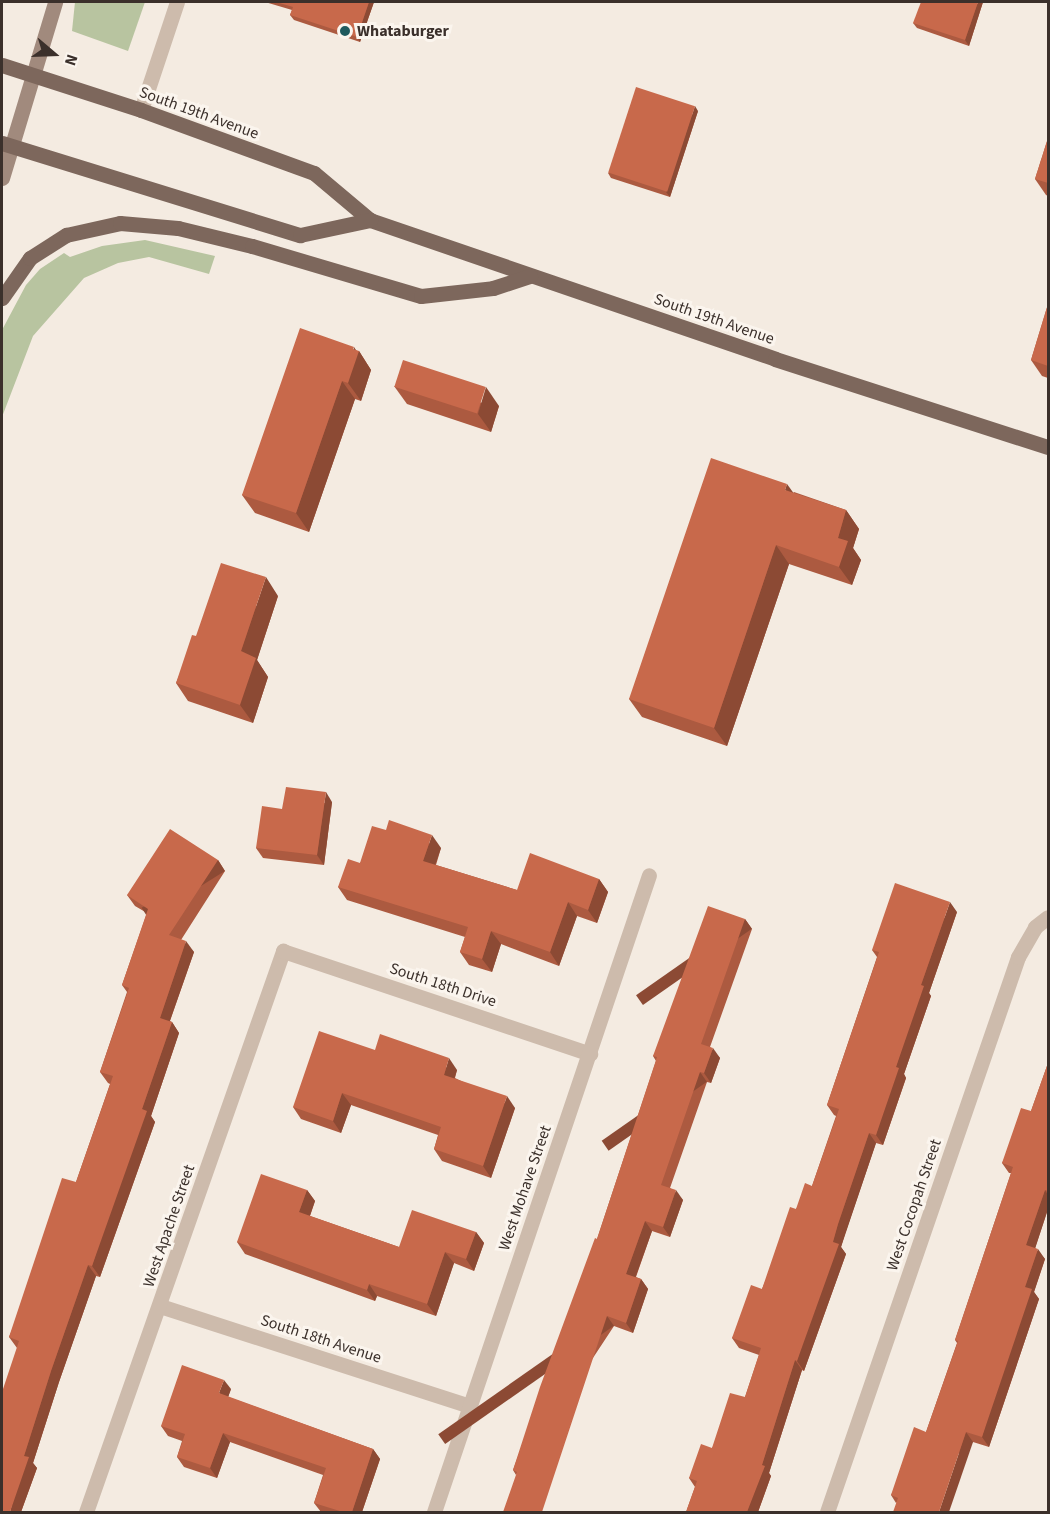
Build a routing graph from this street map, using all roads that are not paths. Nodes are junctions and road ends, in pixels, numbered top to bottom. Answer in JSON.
{"nodes":[{"id":1,"x":55,"y":2,"type":"edge"},
{"id":2,"x":177,"y":2,"type":"edge"},
{"id":3,"x":2,"y":65,"type":"edge"},
{"id":4,"x":34,"y":76,"type":"junction"},
{"id":5,"x":141,"y":110,"type":"junction"},
{"id":6,"x":7,"y":145,"type":"edge"},
{"id":7,"x":2,"y":178,"type":"edge"},
{"id":8,"x":370,"y":220,"type":"junction"},
{"id":9,"x":530,"y":276,"type":"junction"},
{"id":10,"x":2,"y":298,"type":"edge"},
{"id":11,"x":1048,"y":447,"type":"edge"},
{"id":12,"x":649,"y":875,"type":"dead end"},
{"id":13,"x":1048,"y":917,"type":"edge"},
{"id":14,"x":283,"y":951,"type":"joint"},
{"id":15,"x":590,"y":1054,"type":"junction"},
{"id":16,"x":160,"y":1305,"type":"junction"},
{"id":17,"x":470,"y":1406,"type":"junction"},
{"id":18,"x":86,"y":1512,"type":"edge"},
{"id":19,"x":434,"y":1512,"type":"edge"},
{"id":20,"x":827,"y":1512,"type":"edge"}],
"edges":[{"from":1,"to":4,"type":"main road"},
{"from":2,"to":5,"type":"street"},
{"from":3,"to":4,"type":"main road","name":"South 19th Avenue"},
{"from":4,"to":5,"type":"main road","name":"South 19th Avenue"},
{"from":4,"to":6,"type":"main road"},
{"from":5,"to":8,"type":"main road","name":"South 19th Avenue"},
{"from":6,"to":7,"type":"main road"},
{"from":6,"to":8,"type":"main road"},
{"from":8,"to":9,"type":"main road","name":"South 19th Avenue"},
{"from":9,"to":10,"type":"main road"},
{"from":9,"to":11,"type":"main road","name":"South 19th Avenue"},
{"from":12,"to":15,"type":"street","name":"West Mohave Street"},
{"from":13,"to":20,"type":"street","name":"West Cocopah Street"},
{"from":14,"to":15,"type":"street","name":"South 18th Drive"},
{"from":14,"to":16,"type":"street","name":"West Apache Street"},
{"from":15,"to":17,"type":"street","name":"West Mohave Street"},
{"from":16,"to":17,"type":"street","name":"South 18th Avenue"},
{"from":16,"to":18,"type":"street","name":"West Apache Street"},
{"from":17,"to":19,"type":"street","name":"West Mohave Street"}]}
